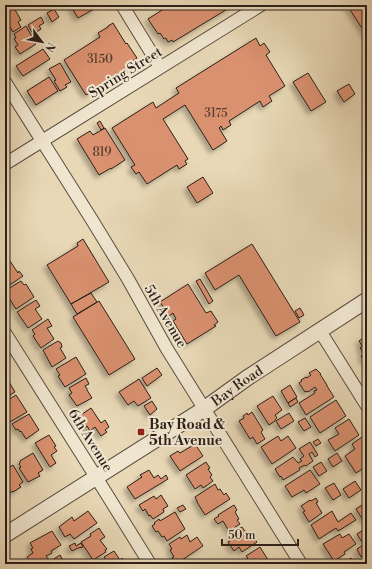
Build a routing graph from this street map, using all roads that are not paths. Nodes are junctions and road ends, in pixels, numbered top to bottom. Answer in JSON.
{"nodes":[{"id":1,"x":122,"y":5,"type":"edge"},
{"id":2,"x":261,"y":5,"type":"edge"},
{"id":3,"x":160,"y":67,"type":"junction"},
{"id":4,"x":5,"y":82,"type":"edge"},
{"id":5,"x":42,"y":141,"type":"junction"},
{"id":6,"x":5,"y":164,"type":"edge"},
{"id":7,"x":367,"y":300,"type":"edge"},
{"id":8,"x":320,"y":331,"type":"junction"},
{"id":9,"x":5,"y":333,"type":"edge"},
{"id":10,"x":367,"y":406,"type":"edge"},
{"id":11,"x":204,"y":409,"type":"junction"},
{"id":12,"x":96,"y":477,"type":"junction"},
{"id":13,"x":5,"y":535,"type":"edge"},
{"id":14,"x":150,"y":564,"type":"edge"},
{"id":15,"x":301,"y":564,"type":"edge"}],
"edges":[{"from":1,"to":3,"type":"street"},
{"from":2,"to":3,"type":"street","name":"Spring Street"},
{"from":3,"to":5,"type":"street","name":"Spring Street"},
{"from":4,"to":5,"type":"street","name":"5th Avenue"},
{"from":5,"to":6,"type":"street","name":"Spring Street"},
{"from":5,"to":11,"type":"street","name":"5th Avenue"},
{"from":7,"to":8,"type":"street","name":"Bay Road"},
{"from":8,"to":10,"type":"street"},
{"from":8,"to":11,"type":"street","name":"Bay Road"},
{"from":9,"to":12,"type":"street","name":"6th Avenue"},
{"from":11,"to":12,"type":"street","name":"Bay Road"},
{"from":11,"to":15,"type":"street","name":"5th Avenue"},
{"from":12,"to":13,"type":"street","name":"Bay Road"},
{"from":12,"to":14,"type":"street","name":"6th Avenue"}]}
